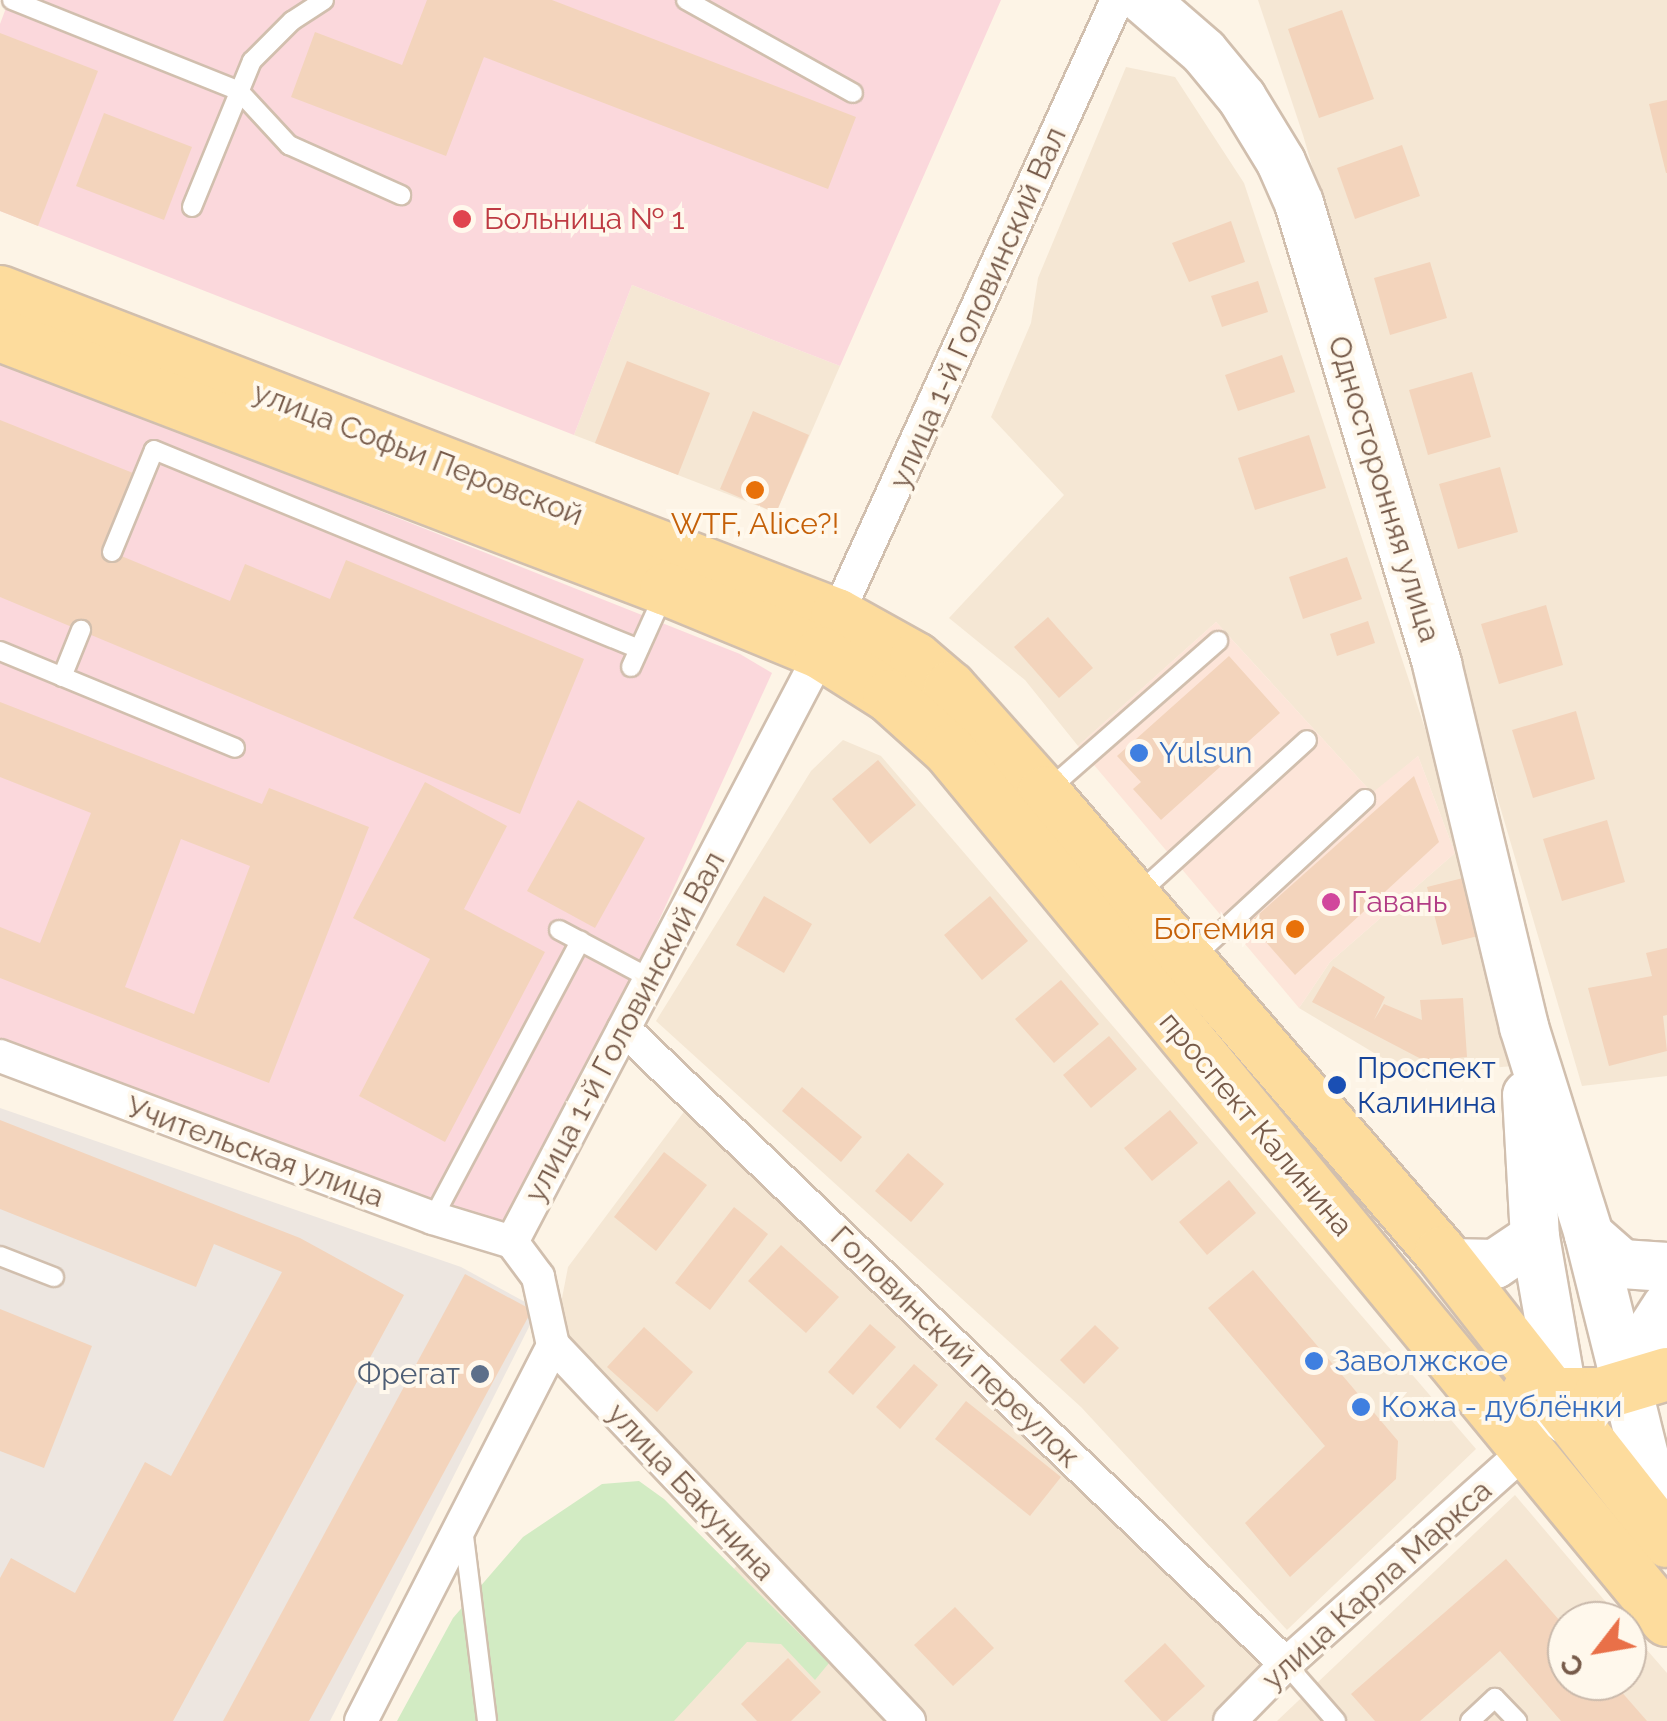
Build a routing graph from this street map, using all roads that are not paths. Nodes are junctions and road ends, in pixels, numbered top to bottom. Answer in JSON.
{"nodes":[{"id":1,"x":12,"y":0,"type":"edge"},
{"id":2,"x":324,"y":0,"type":"edge"},
{"id":3,"x":686,"y":0,"type":"edge"},
{"id":4,"x":1117,"y":0,"type":"edge"},
{"id":5,"x":1144,"y":0,"type":"edge"},
{"id":6,"x":239,"y":91,"type":"junction"},
{"id":7,"x":853,"y":93,"type":"dead end"},
{"id":8,"x":401,"y":195,"type":"dead end"},
{"id":9,"x":192,"y":207,"type":"dead end"},
{"id":10,"x":0,"y":292,"type":"edge"},
{"id":11,"x":0,"y":335,"type":"edge"},
{"id":12,"x":112,"y":552,"type":"dead end"},
{"id":13,"x":666,"y":589,"type":"junction"},
{"id":14,"x":81,"y":630,"type":"dead end"},
{"id":15,"x":829,"y":634,"type":"junction"},
{"id":16,"x":1218,"y":641,"type":"dead end"},
{"id":17,"x":639,"y":648,"type":"junction"},
{"id":18,"x":0,"y":651,"type":"edge"},
{"id":19,"x":631,"y":668,"type":"dead end"},
{"id":20,"x":62,"y":676,"type":"junction"},
{"id":21,"x":1306,"y":740,"type":"dead end"},
{"id":22,"x":235,"y":748,"type":"dead end"},
{"id":23,"x":1044,"y":793,"type":"junction"},
{"id":24,"x":1365,"y":799,"type":"dead end"},
{"id":25,"x":1134,"y":897,"type":"junction"},
{"id":26,"x":558,"y":930,"type":"dead end"},
{"id":27,"x":580,"y":942,"type":"junction"},
{"id":28,"x":1190,"y":961,"type":"junction"},
{"id":29,"x":650,"y":979,"type":"junction"},
{"id":30,"x":1524,"y":1027,"type":"junction"},
{"id":31,"x":624,"y":1029,"type":"junction"},
{"id":32,"x":0,"y":1056,"type":"edge"},
{"id":33,"x":433,"y":1218,"type":"junction"},
{"id":34,"x":1589,"y":1235,"type":"junction"},
{"id":35,"x":1535,"y":1237,"type":"junction"},
{"id":36,"x":512,"y":1242,"type":"junction"},
{"id":37,"x":0,"y":1256,"type":"edge"},
{"id":38,"x":1450,"y":1263,"type":"junction"},
{"id":39,"x":1667,"y":1267,"type":"edge"},
{"id":40,"x":54,"y":1277,"type":"dead end"},
{"id":41,"x":1667,"y":1306,"type":"edge"},
{"id":42,"x":553,"y":1345,"type":"junction"},
{"id":43,"x":1636,"y":1384,"type":"edge"},
{"id":44,"x":1563,"y":1421,"type":"junction"},
{"id":45,"x":462,"y":1520,"type":"junction"},
{"id":46,"x":1666,"y":1540,"type":"edge"},
{"id":47,"x":1636,"y":1582,"type":"edge"},
{"id":48,"x":1286,"y":1664,"type":"junction"},
{"id":49,"x":361,"y":1721,"type":"edge"},
{"id":50,"x":487,"y":1721,"type":"edge"},
{"id":51,"x":908,"y":1721,"type":"edge"},
{"id":52,"x":1230,"y":1721,"type":"edge"},
{"id":53,"x":1336,"y":1721,"type":"edge"},
{"id":54,"x":1470,"y":1721,"type":"edge"},
{"id":55,"x":1517,"y":1721,"type":"edge"}],
"edges":[{"from":1,"to":6,"type":"lane"},
{"from":2,"to":6,"type":"lane"},
{"from":3,"to":7,"type":"lane"},
{"from":4,"to":15,"type":"street","name":"улица 1-й Головинский Вал"},
{"from":5,"to":30,"type":"street","name":"Односторонняя улица"},
{"from":6,"to":8,"type":"lane"},
{"from":6,"to":9,"type":"lane"},
{"from":10,"to":15,"type":"main road","name":"улица Софьи Перовской"},
{"from":11,"to":13,"type":"main road","name":"улица Софьи Перовской"},
{"from":12,"to":17,"type":"lane"},
{"from":13,"to":15,"type":"main road","name":"улица Софьи Перовской"},
{"from":13,"to":17,"type":"lane"},
{"from":14,"to":20,"type":"lane"},
{"from":15,"to":23,"type":"main road","name":"проспект Калинина"},
{"from":15,"to":29,"type":"street","name":"улица 1-й Головинский Вал"},
{"from":15,"to":44,"type":"main road","name":"проспект Калинина"},
{"from":16,"to":23,"type":"lane"},
{"from":17,"to":19,"type":"lane"},
{"from":18,"to":20,"type":"lane"},
{"from":20,"to":22,"type":"lane"},
{"from":21,"to":25,"type":"lane"},
{"from":23,"to":25,"type":"main road","name":"проспект Калинина"},
{"from":24,"to":28,"type":"lane"},
{"from":25,"to":28,"type":"main road","name":"проспект Калинина"},
{"from":26,"to":27,"type":"lane"},
{"from":27,"to":29,"type":"lane"},
{"from":27,"to":33,"type":"lane"},
{"from":28,"to":38,"type":"main road","name":"проспект Калинина"},
{"from":29,"to":31,"type":"street","name":"улица 1-й Головинский Вал"},
{"from":30,"to":34,"type":"street","name":"Односторонняя улица"},
{"from":30,"to":35,"type":"street","name":"Односторонняя улица"},
{"from":31,"to":36,"type":"street","name":"улица 1-й Головинский Вал"},
{"from":31,"to":48,"type":"street","name":"Головинский переулок"},
{"from":32,"to":33,"type":"street","name":"Учительская улица"},
{"from":33,"to":36,"type":"street","name":"Учительская улица"},
{"from":34,"to":39,"type":"street"},
{"from":34,"to":43,"type":"street","name":"Односторонняя улица"},
{"from":35,"to":38,"type":"street"},
{"from":35,"to":44,"type":"street","name":"Односторонняя улица"},
{"from":36,"to":42,"type":"street"},
{"from":37,"to":40,"type":"lane"},
{"from":38,"to":44,"type":"main road","name":"проспект Калинина"},
{"from":41,"to":43,"type":"street"},
{"from":42,"to":45,"type":"street"},
{"from":42,"to":51,"type":"street","name":"улица Бакунина"},
{"from":43,"to":44,"type":"main road"},
{"from":43,"to":44,"type":"street"},
{"from":43,"to":46,"type":"street","name":"Односторонняя улица"},
{"from":44,"to":46,"type":"main road","name":"проспект Калинина"},
{"from":44,"to":47,"type":"main road","name":"проспект Калинина"},
{"from":44,"to":47,"type":"street"},
{"from":44,"to":48,"type":"street","name":"улица Карла Маркса"},
{"from":45,"to":49,"type":"street"},
{"from":45,"to":50,"type":"lane"},
{"from":48,"to":52,"type":"street","name":"улица Карла Маркса"},
{"from":48,"to":53,"type":"lane"},
{"from":54,"to":55,"type":"lane"}]}
